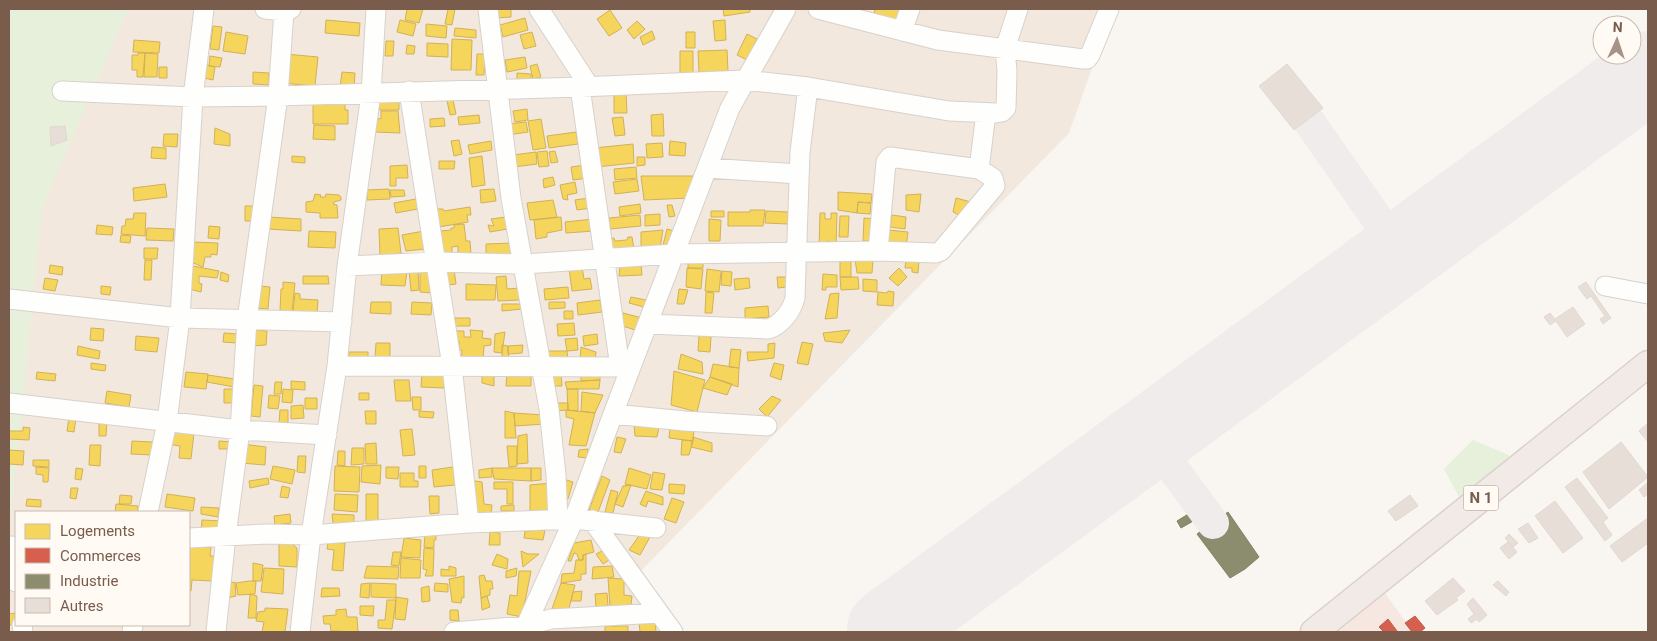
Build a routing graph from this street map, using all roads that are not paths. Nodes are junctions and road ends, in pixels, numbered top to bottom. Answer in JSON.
{"nodes":[{"id":1,"x":204,"y":9,"type":"edge"},
{"id":2,"x":265,"y":9,"type":"edge"},
{"id":3,"x":376,"y":9,"type":"edge"},
{"id":4,"x":488,"y":9,"type":"edge"},
{"id":5,"x":540,"y":9,"type":"edge"},
{"id":6,"x":818,"y":9,"type":"edge"},
{"id":7,"x":910,"y":9,"type":"edge"},
{"id":8,"x":1018,"y":9,"type":"edge"},
{"id":9,"x":1109,"y":9,"type":"edge"},
{"id":10,"x":288,"y":10,"type":"edge"},
{"id":11,"x":778,"y":12,"type":"edge"},
{"id":12,"x":902,"y":31,"type":"junction"},
{"id":13,"x":1005,"y":49,"type":"junction"},
{"id":14,"x":745,"y":80,"type":"junction"},
{"id":15,"x":584,"y":86,"type":"junction"},
{"id":16,"x":808,"y":87,"type":"junction"},
{"id":17,"x":497,"y":89,"type":"junction"},
{"id":18,"x":62,"y":91,"type":"dead end"},
{"id":19,"x":409,"y":91,"type":"junction"},
{"id":20,"x":371,"y":94,"type":"junction"},
{"id":21,"x":278,"y":96,"type":"junction"},
{"id":22,"x":193,"y":97,"type":"junction"},
{"id":23,"x":986,"y":113,"type":"junction"},
{"id":24,"x":707,"y":168,"type":"junction"},
{"id":25,"x":980,"y":169,"type":"junction"},
{"id":26,"x":799,"y":174,"type":"junction"},
{"id":27,"x":878,"y":251,"type":"junction"},
{"id":28,"x":673,"y":254,"type":"junction"},
{"id":29,"x":796,"y":254,"type":"junction"},
{"id":30,"x":605,"y":258,"type":"junction"},
{"id":31,"x":436,"y":262,"type":"junction"},
{"id":32,"x":524,"y":264,"type":"junction"},
{"id":33,"x":347,"y":266,"type":"junction"},
{"id":34,"x":1605,"y":286,"type":"dead end"},
{"id":35,"x":1648,"y":294,"type":"edge"},
{"id":36,"x":9,"y":299,"type":"edge"},
{"id":37,"x":180,"y":318,"type":"junction"},
{"id":38,"x":247,"y":320,"type":"junction"},
{"id":39,"x":342,"y":322,"type":"junction"},
{"id":40,"x":648,"y":324,"type":"junction"},
{"id":41,"x":1648,"y":364,"type":"edge"},
{"id":42,"x":337,"y":366,"type":"junction"},
{"id":43,"x":452,"y":366,"type":"junction"},
{"id":44,"x":542,"y":366,"type":"junction"},
{"id":45,"x":626,"y":367,"type":"junction"},
{"id":46,"x":9,"y":403,"type":"edge"},
{"id":47,"x":612,"y":414,"type":"junction"},
{"id":48,"x":167,"y":422,"type":"junction"},
{"id":49,"x":767,"y":426,"type":"dead end"},
{"id":50,"x":240,"y":430,"type":"junction"},
{"id":51,"x":327,"y":435,"type":"junction"},
{"id":52,"x":148,"y":511,"type":"edge"},
{"id":53,"x":575,"y":520,"type":"junction"},
{"id":54,"x":468,"y":523,"type":"junction"},
{"id":55,"x":656,"y":528,"type":"dead end"},
{"id":56,"x":311,"y":535,"type":"junction"},
{"id":57,"x":226,"y":536,"type":"junction"},
{"id":58,"x":190,"y":538,"type":"edge"},
{"id":59,"x":12,"y":546,"type":"edge"},
{"id":60,"x":15,"y":573,"type":"edge"},
{"id":61,"x":659,"y":613,"type":"junction"},
{"id":62,"x":525,"y":629,"type":"edge"},
{"id":63,"x":216,"y":632,"type":"edge"},
{"id":64,"x":300,"y":632,"type":"edge"},
{"id":65,"x":454,"y":632,"type":"edge"},
{"id":66,"x":672,"y":632,"type":"edge"},
{"id":67,"x":1314,"y":632,"type":"edge"}],
"edges":[{"from":1,"to":22,"type":"street"},
{"from":2,"to":10,"type":"street"},
{"from":3,"to":20,"type":"street"},
{"from":4,"to":17,"type":"street"},
{"from":5,"to":15,"type":"street"},
{"from":6,"to":12,"type":"street"},
{"from":7,"to":12,"type":"street"},
{"from":8,"to":13,"type":"street"},
{"from":9,"to":13,"type":"street"},
{"from":10,"to":21,"type":"street"},
{"from":11,"to":14,"type":"street"},
{"from":12,"to":13,"type":"street"},
{"from":13,"to":23,"type":"street"},
{"from":14,"to":15,"type":"street"},
{"from":14,"to":16,"type":"street"},
{"from":14,"to":24,"type":"street"},
{"from":15,"to":17,"type":"street"},
{"from":15,"to":30,"type":"street"},
{"from":16,"to":23,"type":"street"},
{"from":16,"to":26,"type":"street"},
{"from":17,"to":19,"type":"street"},
{"from":17,"to":32,"type":"street"},
{"from":18,"to":22,"type":"street"},
{"from":19,"to":20,"type":"street"},
{"from":19,"to":31,"type":"street"},
{"from":20,"to":21,"type":"street"},
{"from":20,"to":33,"type":"street"},
{"from":21,"to":22,"type":"street"},
{"from":21,"to":38,"type":"street"},
{"from":22,"to":37,"type":"street"},
{"from":23,"to":25,"type":"street"},
{"from":24,"to":26,"type":"street"},
{"from":24,"to":28,"type":"street"},
{"from":25,"to":27,"type":"street"},
{"from":25,"to":27,"type":"street"},
{"from":26,"to":29,"type":"street"},
{"from":27,"to":29,"type":"street"},
{"from":28,"to":29,"type":"street"},
{"from":28,"to":30,"type":"street"},
{"from":28,"to":40,"type":"street"},
{"from":29,"to":40,"type":"street"},
{"from":30,"to":32,"type":"street"},
{"from":30,"to":45,"type":"street"},
{"from":31,"to":32,"type":"street"},
{"from":31,"to":33,"type":"street"},
{"from":31,"to":43,"type":"street"},
{"from":32,"to":44,"type":"street"},
{"from":33,"to":39,"type":"street"},
{"from":34,"to":35,"type":"street"},
{"from":36,"to":37,"type":"street"},
{"from":37,"to":38,"type":"street"},
{"from":37,"to":48,"type":"street"},
{"from":38,"to":39,"type":"street"},
{"from":38,"to":50,"type":"street"},
{"from":39,"to":42,"type":"street"},
{"from":40,"to":45,"type":"street"},
{"from":41,"to":67,"type":"highway","number":"N 1"},
{"from":42,"to":43,"type":"street"},
{"from":42,"to":51,"type":"street"},
{"from":43,"to":44,"type":"street"},
{"from":43,"to":54,"type":"street"},
{"from":44,"to":45,"type":"street"},
{"from":44,"to":53,"type":"street"},
{"from":45,"to":47,"type":"street"},
{"from":46,"to":48,"type":"street"},
{"from":47,"to":49,"type":"street"},
{"from":47,"to":53,"type":"street"},
{"from":48,"to":50,"type":"street"},
{"from":48,"to":52,"type":"street"},
{"from":50,"to":51,"type":"street"},
{"from":50,"to":57,"type":"street"},
{"from":51,"to":56,"type":"street"},
{"from":53,"to":54,"type":"street"},
{"from":53,"to":55,"type":"street"},
{"from":53,"to":61,"type":"street"},
{"from":53,"to":62,"type":"street"},
{"from":54,"to":56,"type":"street"},
{"from":56,"to":57,"type":"street"},
{"from":56,"to":64,"type":"street"},
{"from":57,"to":58,"type":"street"},
{"from":57,"to":63,"type":"street"},
{"from":59,"to":60,"type":"street"},
{"from":61,"to":62,"type":"street"},
{"from":61,"to":66,"type":"street"},
{"from":62,"to":65,"type":"street"}]}
